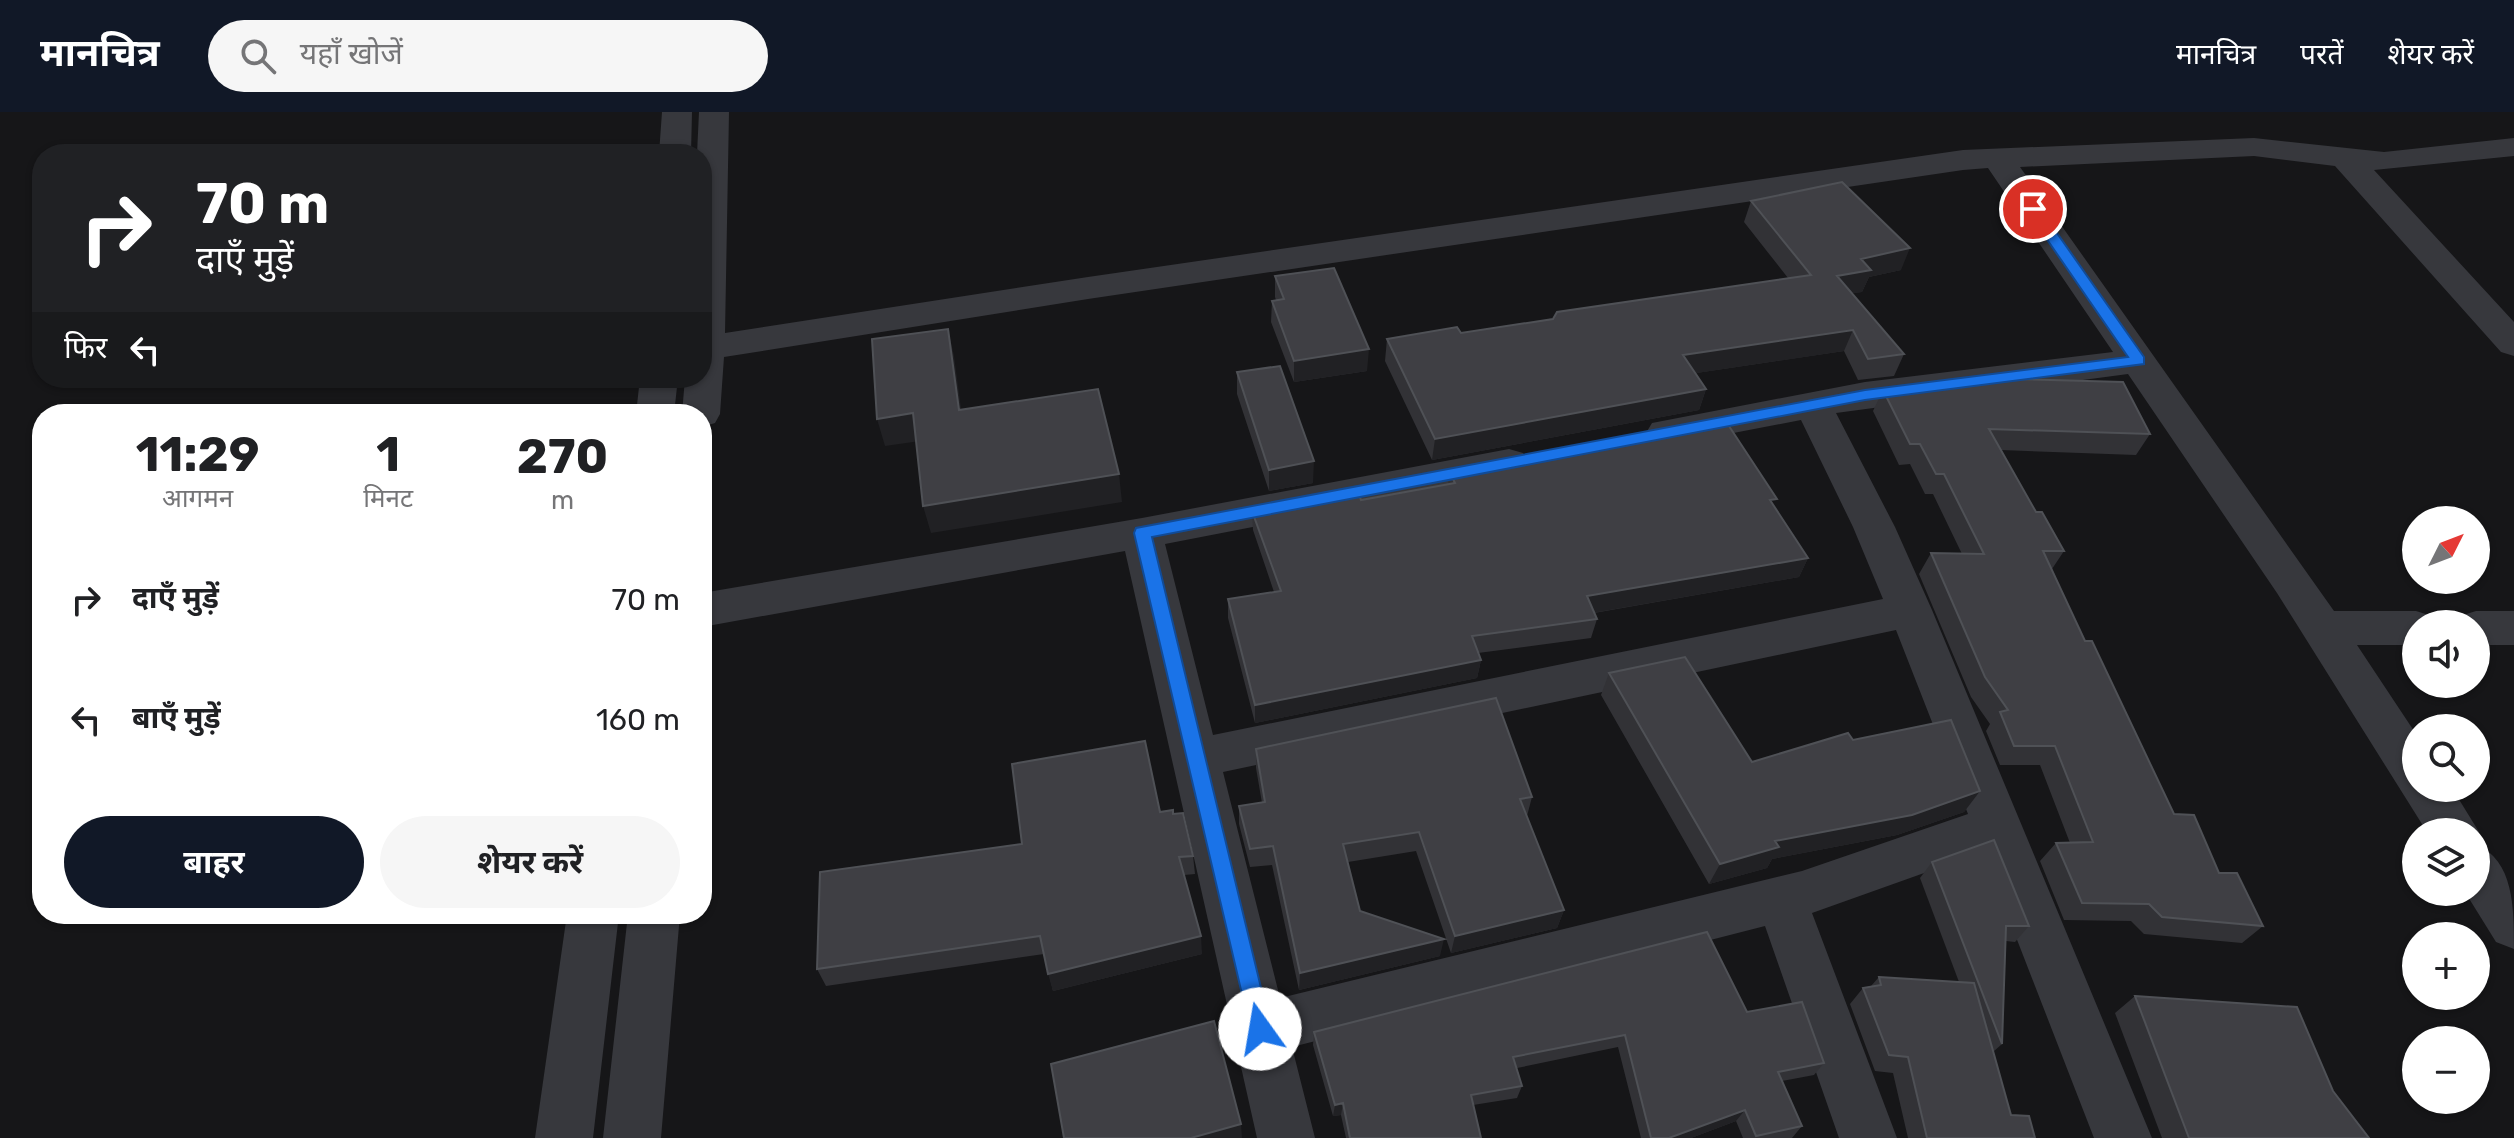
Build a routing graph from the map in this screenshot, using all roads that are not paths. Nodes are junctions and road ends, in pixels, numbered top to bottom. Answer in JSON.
{"nodes":[{"id":1,"x":677,"y":112,"type":"edge"},
{"id":2,"x":714,"y":112,"type":"edge"},
{"id":3,"x":675,"y":144,"type":"edge"},
{"id":4,"x":2514,"y":147,"type":"edge"},
{"id":5,"x":2345,"y":158,"type":"junction"},
{"id":6,"x":712,"y":159,"type":"edge"},
{"id":7,"x":1998,"y":159,"type":"junction"},
{"id":8,"x":2507,"y":327,"type":"edge"},
{"id":9,"x":712,"y":348,"type":"edge"},
{"id":10,"x":2138,"y":361,"type":"junction"},
{"id":11,"x":1813,"y":405,"type":"junction"},
{"id":12,"x":1626,"y":440,"type":"edge"},
{"id":13,"x":1548,"y":455,"type":"edge"},
{"id":14,"x":1142,"y":533,"type":"junction"},
{"id":15,"x":712,"y":608,"type":"edge"},
{"id":16,"x":1910,"y":610,"type":"junction"},
{"id":17,"x":2321,"y":628,"type":"junction"},
{"id":18,"x":2402,"y":628,"type":"edge"},
{"id":19,"x":2490,"y":628,"type":"edge"},
{"id":20,"x":2514,"y":628,"type":"edge"},
{"id":21,"x":2402,"y":752,"type":"edge"},
{"id":22,"x":1196,"y":758,"type":"junction"},
{"id":23,"x":1998,"y":825,"type":"junction"},
{"id":24,"x":2490,"y":888,"type":"edge"},
{"id":25,"x":1781,"y":899,"type":"junction"},
{"id":26,"x":592,"y":924,"type":"edge"},
{"id":27,"x":653,"y":924,"type":"edge"},
{"id":28,"x":2514,"y":925,"type":"edge"},
{"id":29,"x":1260,"y":1029,"type":"junction"},
{"id":30,"x":1865,"y":1137,"type":"edge"},
{"id":31,"x":564,"y":1138,"type":"edge"},
{"id":32,"x":632,"y":1138,"type":"edge"},
{"id":33,"x":1286,"y":1138,"type":"edge"},
{"id":34,"x":2123,"y":1138,"type":"edge"}],
"edges":[{"from":1,"to":3,"type":"street"},
{"from":2,"to":6,"type":"street"},
{"from":4,"to":5,"type":"street"},
{"from":5,"to":7,"type":"street"},
{"from":5,"to":8,"type":"street"},
{"from":7,"to":9,"type":"street"},
{"from":7,"to":10,"type":"street"},
{"from":10,"to":11,"type":"street"},
{"from":10,"to":17,"type":"street"},
{"from":11,"to":12,"type":"street"},
{"from":11,"to":16,"type":"street"},
{"from":13,"to":14,"type":"street"},
{"from":14,"to":15,"type":"street"},
{"from":14,"to":22,"type":"street"},
{"from":16,"to":22,"type":"street"},
{"from":16,"to":23,"type":"street"},
{"from":17,"to":18,"type":"street"},
{"from":17,"to":21,"type":"street"},
{"from":19,"to":20,"type":"street"},
{"from":22,"to":29,"type":"street"},
{"from":23,"to":25,"type":"street"},
{"from":23,"to":34,"type":"street"},
{"from":24,"to":28,"type":"street"},
{"from":25,"to":29,"type":"street"},
{"from":25,"to":30,"type":"street"},
{"from":26,"to":31,"type":"street"},
{"from":27,"to":32,"type":"street"},
{"from":29,"to":33,"type":"street"}]}
